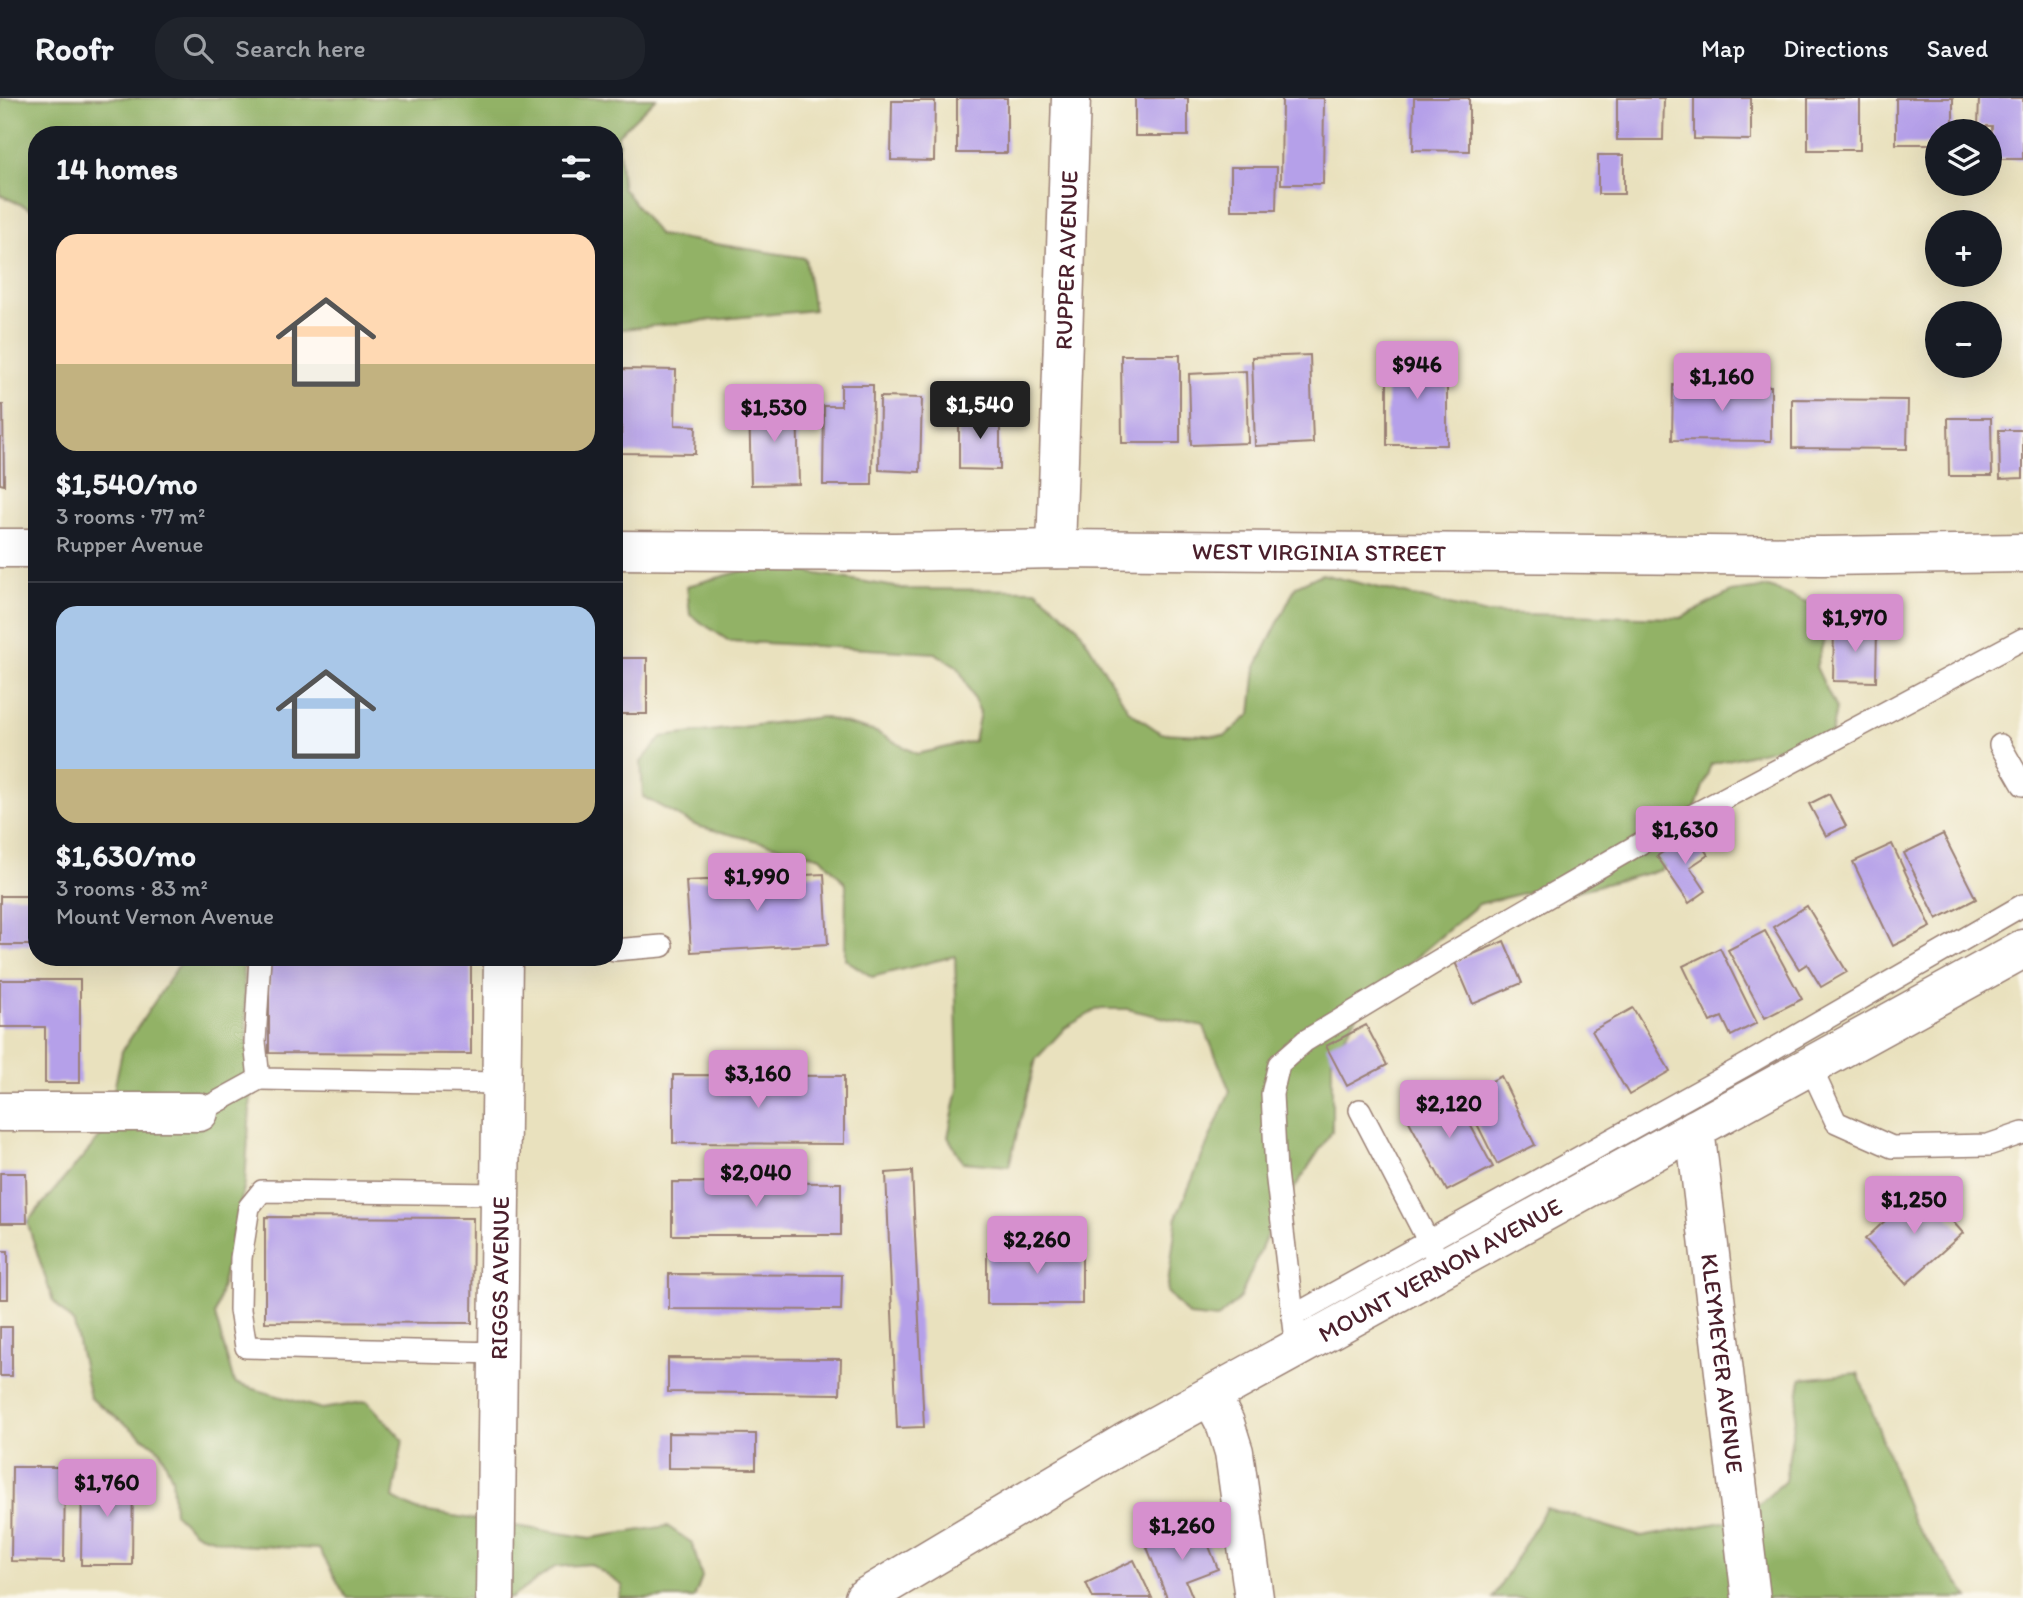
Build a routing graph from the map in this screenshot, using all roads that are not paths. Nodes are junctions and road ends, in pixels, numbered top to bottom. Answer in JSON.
{"nodes":[{"id":1,"x":1071,"y":98,"type":"edge"},
{"id":2,"x":0,"y":548,"type":"edge"},
{"id":3,"x":28,"y":548,"type":"edge"},
{"id":4,"x":1056,"y":549,"type":"junction"},
{"id":5,"x":623,"y":550,"type":"edge"},
{"id":6,"x":2023,"y":553,"type":"edge"},
{"id":7,"x":2023,"y":639,"type":"edge"},
{"id":8,"x":2000,"y":744,"type":"dead end"},
{"id":9,"x":2023,"y":785,"type":"edge"},
{"id":10,"x":2023,"y":905,"type":"edge"},
{"id":11,"x":662,"y":946,"type":"dead end"},
{"id":12,"x":623,"y":949,"type":"edge"},
{"id":13,"x":2023,"y":949,"type":"edge"},
{"id":14,"x":259,"y":966,"type":"edge"},
{"id":15,"x":503,"y":966,"type":"edge"},
{"id":16,"x":1811,"y":1066,"type":"junction"},
{"id":17,"x":260,"y":1079,"type":"junction"},
{"id":18,"x":501,"y":1083,"type":"junction"},
{"id":19,"x":1360,"y":1110,"type":"dead end"},
{"id":20,"x":0,"y":1112,"type":"edge"},
{"id":21,"x":199,"y":1112,"type":"joint"},
{"id":22,"x":1695,"y":1129,"type":"junction"},
{"id":23,"x":2023,"y":1133,"type":"edge"},
{"id":24,"x":499,"y":1194,"type":"junction"},
{"id":25,"x":1435,"y":1255,"type":"junction"},
{"id":26,"x":1295,"y":1332,"type":"junction"},
{"id":27,"x":498,"y":1353,"type":"junction"},
{"id":28,"x":1211,"y":1396,"type":"junction"},
{"id":29,"x":495,"y":1598,"type":"edge"},
{"id":30,"x":864,"y":1598,"type":"edge"},
{"id":31,"x":1254,"y":1598,"type":"edge"},
{"id":32,"x":1751,"y":1598,"type":"edge"}],
"edges":[{"from":1,"to":4,"type":"street","name":"RUPPER AVENUE"},
{"from":2,"to":3,"type":"street"},
{"from":4,"to":5,"type":"street","name":"WEST VIRGINIA STREET"},
{"from":4,"to":6,"type":"street","name":"WEST VIRGINIA STREET"},
{"from":7,"to":26,"type":"lane"},
{"from":8,"to":9,"type":"lane"},
{"from":10,"to":25,"type":"lane"},
{"from":11,"to":12,"type":"lane"},
{"from":13,"to":16,"type":"street","name":"MOUNT VERNON AVENUE"},
{"from":14,"to":17,"type":"lane"},
{"from":15,"to":18,"type":"street","name":"RIGGS AVENUE"},
{"from":16,"to":22,"type":"street","name":"MOUNT VERNON AVENUE"},
{"from":16,"to":23,"type":"lane"},
{"from":17,"to":18,"type":"lane"},
{"from":17,"to":21,"type":"lane"},
{"from":18,"to":24,"type":"street","name":"RIGGS AVENUE"},
{"from":19,"to":25,"type":"lane"},
{"from":20,"to":21,"type":"street"},
{"from":22,"to":25,"type":"street","name":"MOUNT VERNON AVENUE"},
{"from":22,"to":32,"type":"street","name":"KLEYMEYER AVENUE"},
{"from":24,"to":27,"type":"street","name":"RIGGS AVENUE"},
{"from":24,"to":27,"type":"lane"},
{"from":25,"to":26,"type":"street","name":"MOUNT VERNON AVENUE"},
{"from":26,"to":28,"type":"street","name":"MOUNT VERNON AVENUE"},
{"from":27,"to":29,"type":"street","name":"RIGGS AVENUE"},
{"from":28,"to":30,"type":"street","name":"MOUNT VERNON AVENUE"},
{"from":28,"to":31,"type":"street"}]}
